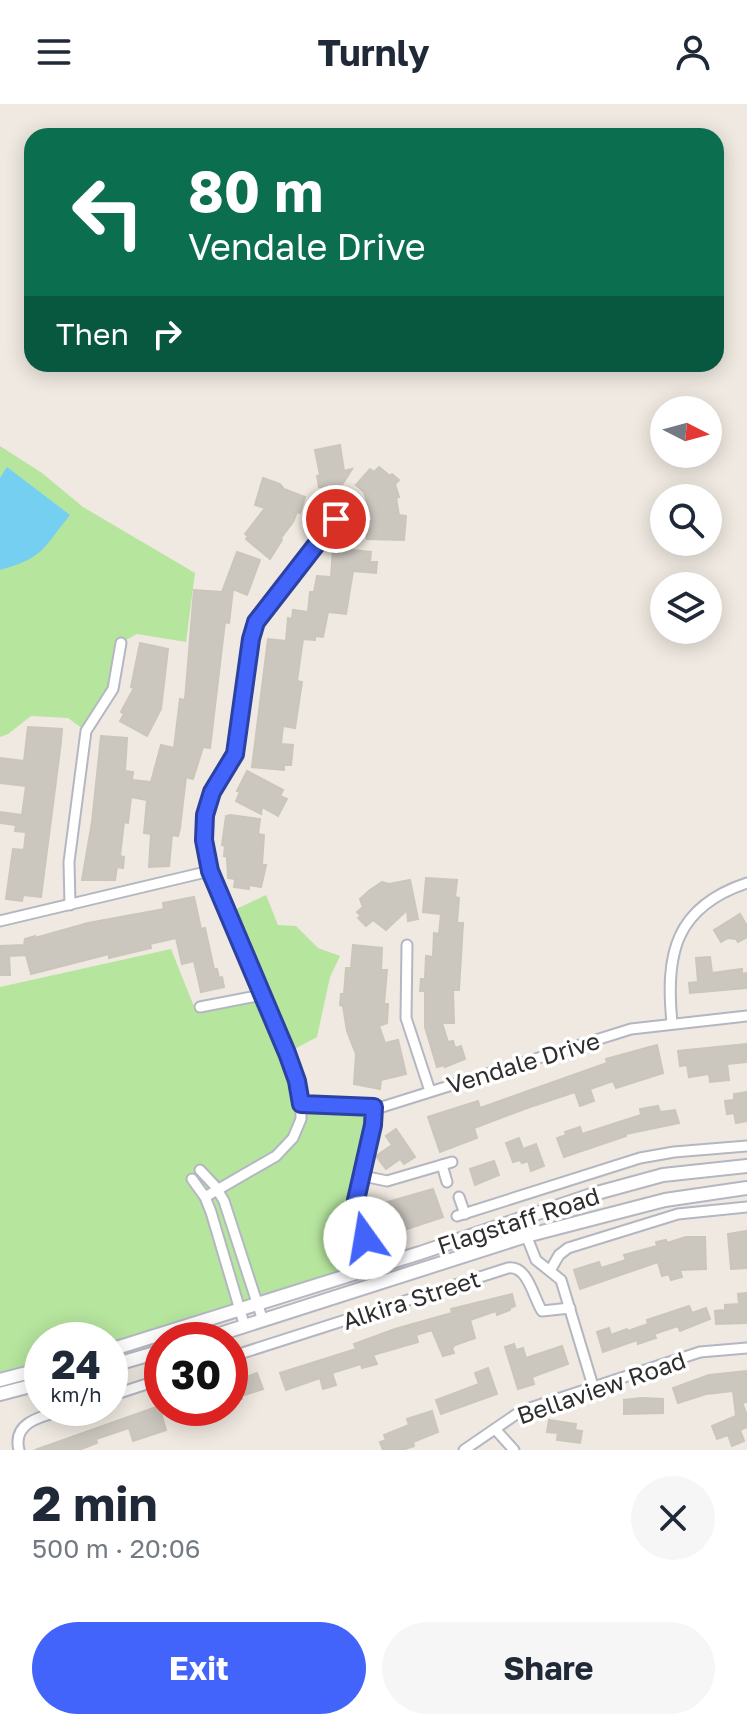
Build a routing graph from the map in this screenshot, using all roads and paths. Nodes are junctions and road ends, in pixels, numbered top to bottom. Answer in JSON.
{"nodes":[{"id":1,"x":336,"y":519,"type":"dead end"},
{"id":2,"x":121,"y":643,"type":"dead end"},
{"id":3,"x":210,"y":871,"type":"junction"},
{"id":4,"x":747,"y":883,"type":"edge"},
{"id":5,"x":70,"y":905,"type":"junction"},
{"id":6,"x":0,"y":921,"type":"edge"},
{"id":7,"x":407,"y":945,"type":"dead end"},
{"id":8,"x":262,"y":995,"type":"junction"},
{"id":9,"x":200,"y":1007,"type":"dead end"},
{"id":10,"x":747,"y":1016,"type":"edge"},
{"id":11,"x":672,"y":1023,"type":"junction"},
{"id":12,"x":430,"y":1091,"type":"junction"},
{"id":13,"x":301,"y":1104,"type":"junction"},
{"id":14,"x":374,"y":1107,"type":"junction"},
{"id":15,"x":747,"y":1146,"type":"edge"},
{"id":16,"x":747,"y":1166,"type":"edge"},
{"id":17,"x":200,"y":1170,"type":"dead end"},
{"id":18,"x":363,"y":1176,"type":"junction"},
{"id":19,"x":192,"y":1179,"type":"dead end"},
{"id":20,"x":447,"y":1182,"type":"dead end"},
{"id":21,"x":747,"y":1188,"type":"edge"},
{"id":22,"x":218,"y":1190,"type":"junction"},
{"id":23,"x":205,"y":1197,"type":"junction"},
{"id":24,"x":459,"y":1197,"type":"dead end"},
{"id":25,"x":747,"y":1207,"type":"edge"},
{"id":26,"x":520,"y":1220,"type":"junction"},
{"id":27,"x":526,"y":1236,"type":"junction"},
{"id":28,"x":365,"y":1238,"type":"dead end"},
{"id":29,"x":551,"y":1269,"type":"junction"},
{"id":30,"x":258,"y":1305,"type":"junction"},
{"id":31,"x":570,"y":1308,"type":"junction"},
{"id":32,"x":240,"y":1310,"type":"junction"},
{"id":33,"x":263,"y":1321,"type":"junction"},
{"id":34,"x":244,"y":1322,"type":"edge"},
{"id":35,"x":248,"y":1326,"type":"edge"},
{"id":36,"x":128,"y":1344,"type":"edge"},
{"id":37,"x":747,"y":1348,"type":"edge"},
{"id":38,"x":248,"y":1351,"type":"edge"},
{"id":39,"x":24,"y":1374,"type":"edge"},
{"id":40,"x":0,"y":1380,"type":"edge"},
{"id":41,"x":593,"y":1386,"type":"junction"},
{"id":42,"x":24,"y":1388,"type":"edge"},
{"id":43,"x":0,"y":1394,"type":"edge"},
{"id":44,"x":24,"y":1426,"type":"edge"},
{"id":45,"x":495,"y":1429,"type":"junction"},
{"id":46,"x":19,"y":1450,"type":"edge"},
{"id":47,"x":464,"y":1450,"type":"edge"},
{"id":48,"x":514,"y":1450,"type":"edge"}],
"edges":[{"from":1,"to":3,"type":"street"},
{"from":2,"to":5,"type":"street"},
{"from":3,"to":5,"type":"street"},
{"from":3,"to":8,"type":"street"},
{"from":4,"to":11,"type":"street"},
{"from":5,"to":6,"type":"street"},
{"from":7,"to":12,"type":"street"},
{"from":8,"to":9,"type":"street"},
{"from":8,"to":13,"type":"street"},
{"from":10,"to":11,"type":"street","name":"Vendale Drive"},
{"from":11,"to":12,"type":"street","name":"Vendale Drive"},
{"from":12,"to":14,"type":"street","name":"Vendale Drive"},
{"from":13,"to":14,"type":"street","name":"Vendale Drive"},
{"from":13,"to":22,"type":"street"},
{"from":14,"to":18,"type":"street"},
{"from":15,"to":24,"type":"street"},
{"from":16,"to":26,"type":"main road","name":"Flagstaff Road"},
{"from":17,"to":22,"type":"street"},
{"from":18,"to":20,"type":"street"},
{"from":18,"to":28,"type":"street"},
{"from":19,"to":23,"type":"street"},
{"from":21,"to":27,"type":"main road","name":"Flagstaff Road"},
{"from":22,"to":23,"type":"street"},
{"from":22,"to":30,"type":"street"},
{"from":23,"to":32,"type":"street"},
{"from":25,"to":29,"type":"street","name":"Flagstaff Road"},
{"from":26,"to":27,"type":"street"},
{"from":26,"to":30,"type":"main road","name":"Flagstaff Road"},
{"from":27,"to":29,"type":"street"},
{"from":27,"to":33,"type":"main road","name":"Flagstaff Road"},
{"from":29,"to":31,"type":"street"},
{"from":30,"to":32,"type":"main road","name":"Flagstaff Road"},
{"from":30,"to":33,"type":"street"},
{"from":31,"to":38,"type":"street","name":"Alkira Street"},
{"from":31,"to":41,"type":"street"},
{"from":32,"to":34,"type":"street"},
{"from":32,"to":36,"type":"main road","name":"Flagstaff Road"},
{"from":33,"to":35,"type":"main road","name":"Flagstaff Road"},
{"from":37,"to":41,"type":"street","name":"Bellaview Road"},
{"from":39,"to":40,"type":"main road"},
{"from":41,"to":45,"type":"street","name":"Bellaview Road"},
{"from":42,"to":43,"type":"main road"},
{"from":44,"to":46,"type":"street"},
{"from":45,"to":47,"type":"street","name":"Bellaview Road"},
{"from":45,"to":48,"type":"street"}]}
